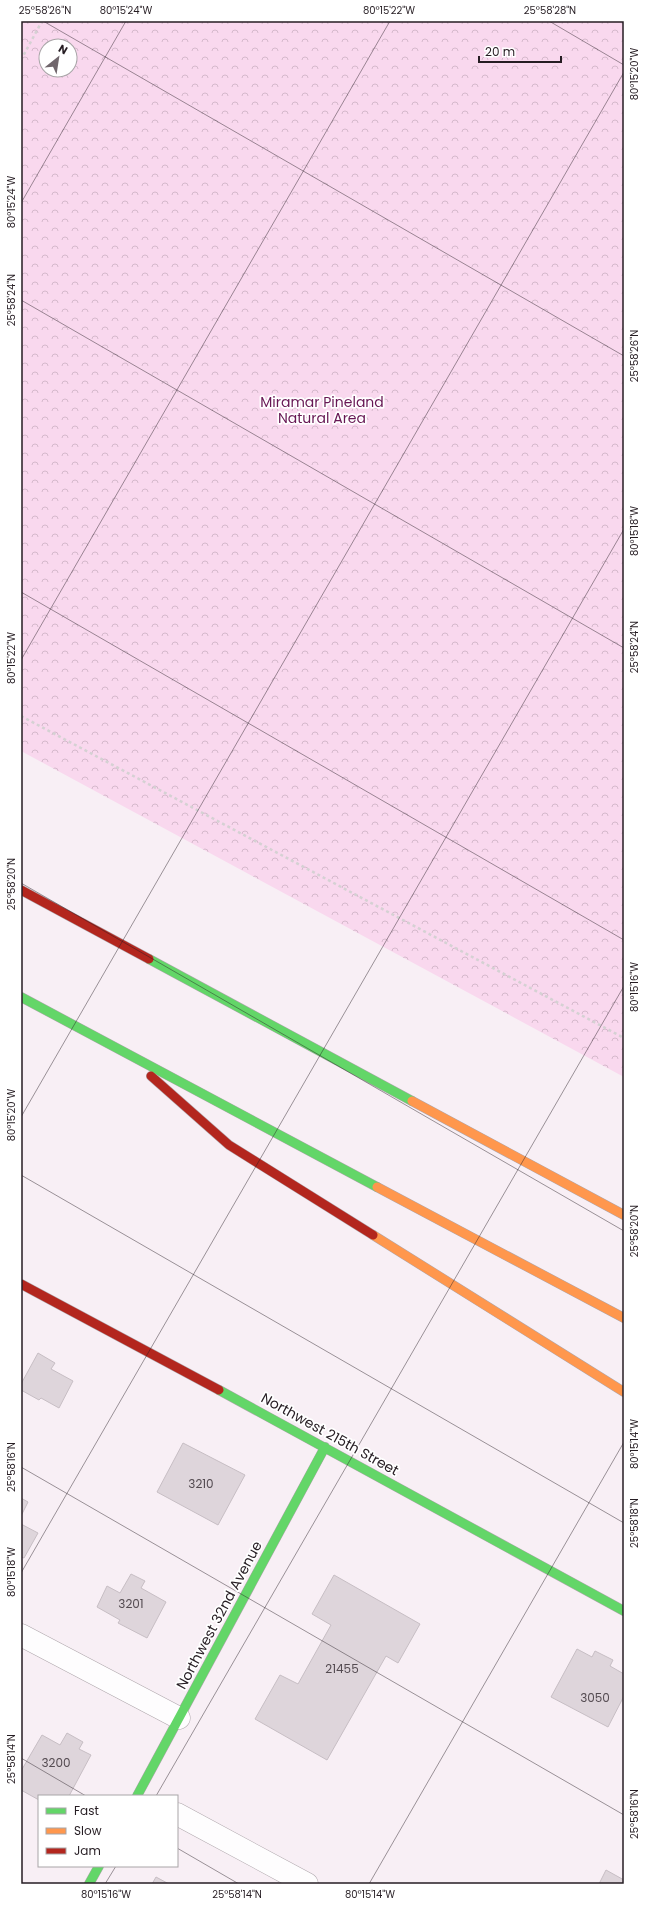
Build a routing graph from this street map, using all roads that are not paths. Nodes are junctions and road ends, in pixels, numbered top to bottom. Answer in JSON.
{"nodes":[{"id":1,"x":21,"y":890,"type":"edge"},
{"id":2,"x":21,"y":997,"type":"edge"},
{"id":3,"x":123,"y":1052,"type":"junction"},
{"id":4,"x":624,"y":1215,"type":"edge"},
{"id":5,"x":21,"y":1284,"type":"edge"},
{"id":6,"x":624,"y":1318,"type":"edge"},
{"id":7,"x":624,"y":1392,"type":"edge"},
{"id":8,"x":326,"y":1447,"type":"junction"},
{"id":9,"x":624,"y":1611,"type":"edge"},
{"id":10,"x":21,"y":1635,"type":"edge"},
{"id":11,"x":179,"y":1718,"type":"junction"},
{"id":12,"x":139,"y":1795,"type":"edge"},
{"id":13,"x":178,"y":1815,"type":"edge"},
{"id":14,"x":98,"y":1867,"type":"edge"},
{"id":15,"x":89,"y":1884,"type":"edge"},
{"id":16,"x":307,"y":1884,"type":"edge"}],
"edges":[{"from":1,"to":4,"type":"main road"},
{"from":2,"to":3,"type":"main road"},
{"from":3,"to":6,"type":"main road"},
{"from":3,"to":7,"type":"main road"},
{"from":5,"to":8,"type":"main road","name":"Northwest 215th Street"},
{"from":8,"to":9,"type":"main road","name":"Northwest 215th Street"},
{"from":8,"to":11,"type":"main road","name":"Northwest 32nd Avenue"},
{"from":10,"to":11,"type":"street"},
{"from":11,"to":12,"type":"main road","name":"Northwest 32nd Avenue"},
{"from":13,"to":16,"type":"street"},
{"from":14,"to":15,"type":"main road"}]}
